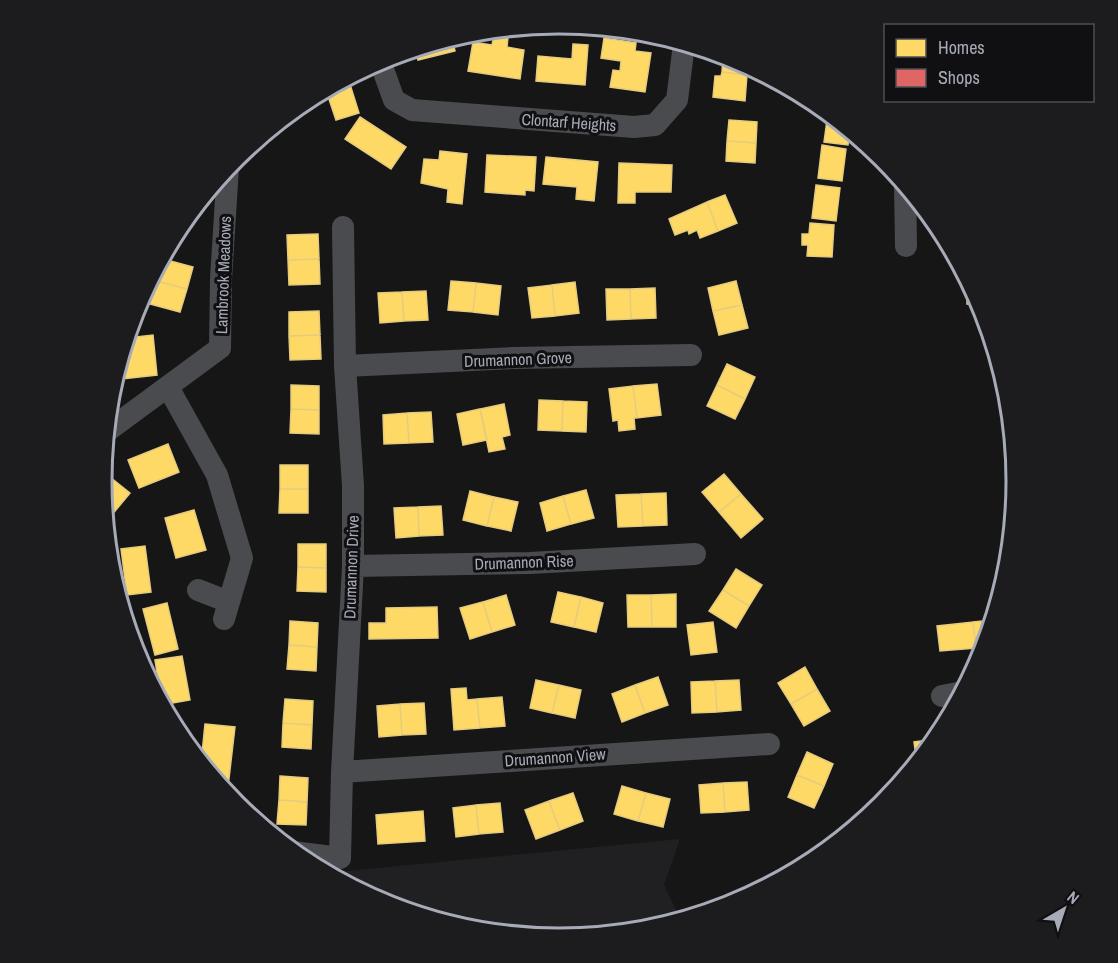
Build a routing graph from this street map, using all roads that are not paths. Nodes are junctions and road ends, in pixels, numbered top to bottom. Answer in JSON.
{"nodes":[{"id":1,"x":683,"y":52,"type":"edge"},
{"id":2,"x":384,"y":71,"type":"edge"},
{"id":3,"x":227,"y":183,"type":"edge"},
{"id":4,"x":905,"y":199,"type":"edge"},
{"id":5,"x":343,"y":227,"type":"dead end"},
{"id":6,"x":906,"y":246,"type":"dead end"},
{"id":7,"x":691,"y":355,"type":"dead end"},
{"id":8,"x":345,"y":366,"type":"junction"},
{"id":9,"x":168,"y":387,"type":"junction"},
{"id":10,"x":116,"y":425,"type":"edge"},
{"id":11,"x":695,"y":554,"type":"dead end"},
{"id":12,"x":353,"y":566,"type":"junction"},
{"id":13,"x":198,"y":590,"type":"dead end"},
{"id":14,"x":768,"y":744,"type":"dead end"},
{"id":15,"x":342,"y":772,"type":"junction"},
{"id":16,"x":314,"y":855,"type":"edge"}],
"edges":[{"from":1,"to":2,"type":"street","name":"Clontarf Heights"},
{"from":3,"to":9,"type":"street","name":"Lambrook Meadows"},
{"from":4,"to":6,"type":"street"},
{"from":5,"to":8,"type":"street","name":"Drumannon Drive"},
{"from":7,"to":8,"type":"street","name":"Drumannon Grove"},
{"from":8,"to":12,"type":"street","name":"Drumannon Drive"},
{"from":9,"to":10,"type":"street"},
{"from":9,"to":13,"type":"street"},
{"from":11,"to":12,"type":"street","name":"Drumannon Rise"},
{"from":12,"to":15,"type":"street","name":"Drumannon Drive"},
{"from":14,"to":15,"type":"street","name":"Drumannon View"},
{"from":15,"to":16,"type":"street","name":"Drumannon Drive"}]}
